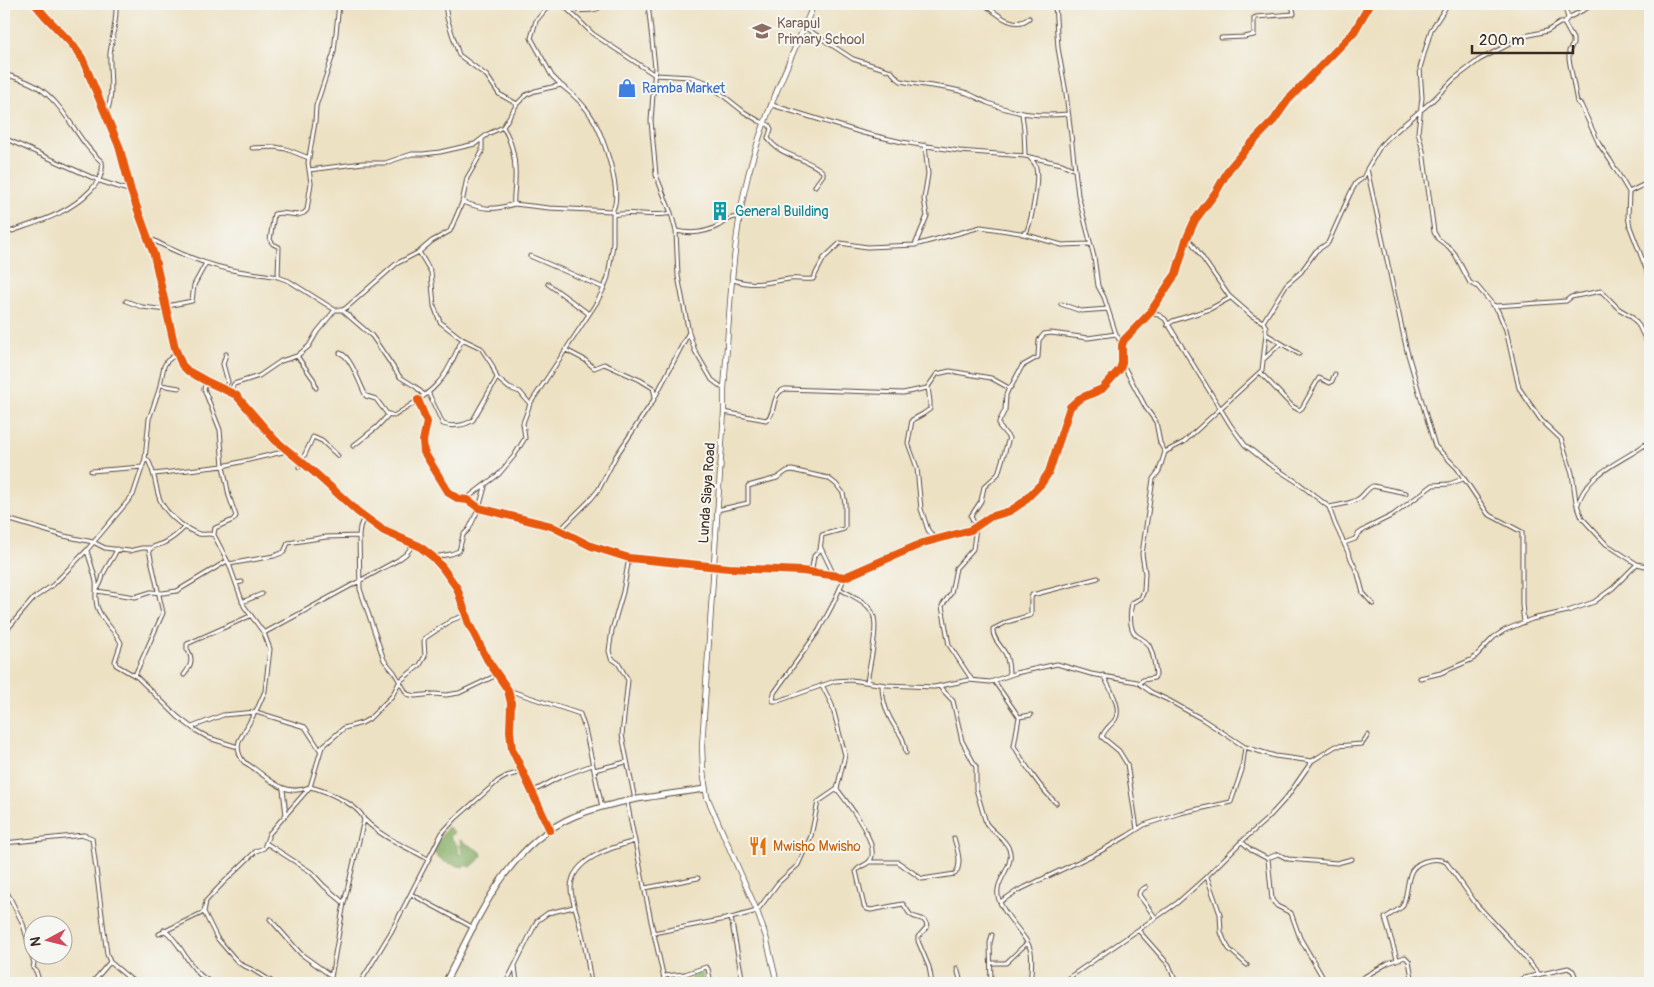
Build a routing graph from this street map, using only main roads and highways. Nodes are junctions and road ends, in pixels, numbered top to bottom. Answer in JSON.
{"nodes":[{"id":1,"x":814,"y":4,"type":"edge"},
{"id":2,"x":705,"y":789,"type":"junction"},
{"id":3,"x":445,"y":983,"type":"edge"},
{"id":4,"x":777,"y":983,"type":"edge"}],
"edges":[{"from":1,"to":2,"type":"main road","name":"Lunda Siaya Road"},
{"from":2,"to":3,"type":"highway"},
{"from":2,"to":4,"type":"main road","name":"Lunda Siaya Road"}]}
